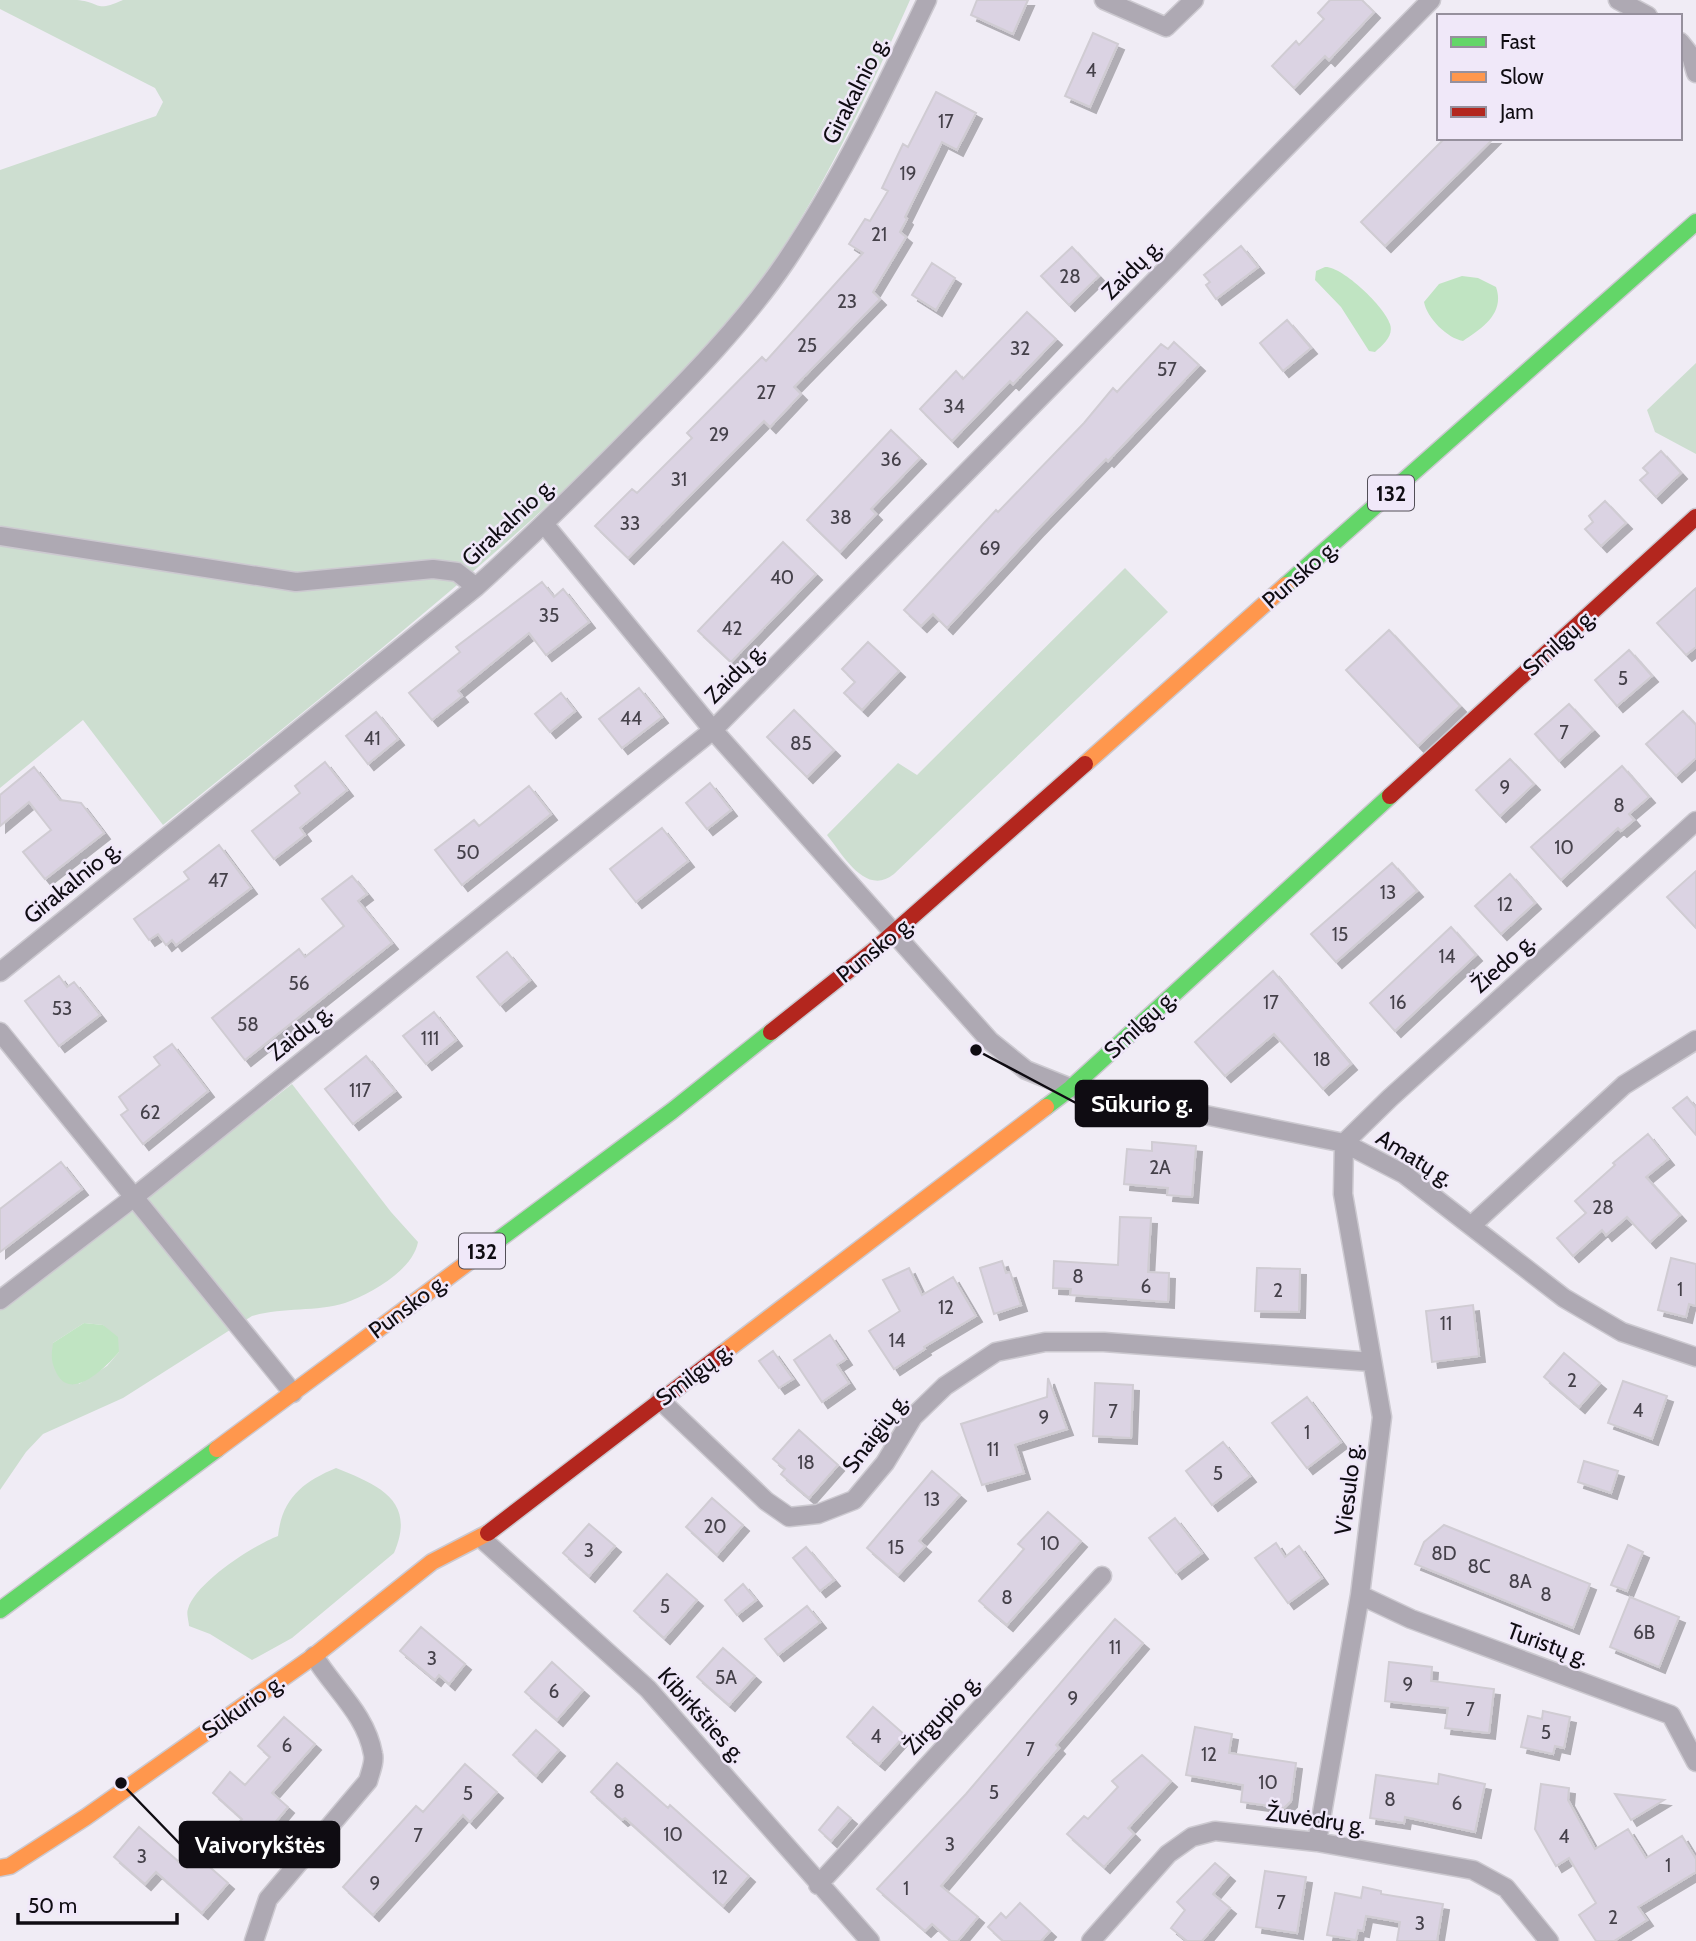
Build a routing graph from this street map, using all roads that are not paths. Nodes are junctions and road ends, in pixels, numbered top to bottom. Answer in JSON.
{"nodes":[{"id":1,"x":927,"y":0,"type":"edge"},
{"id":2,"x":1104,"y":0,"type":"edge"},
{"id":3,"x":1194,"y":0,"type":"edge"},
{"id":4,"x":1431,"y":0,"type":"edge"},
{"id":5,"x":1618,"y":0,"type":"edge"},
{"id":6,"x":1644,"y":14,"type":"edge"},
{"id":7,"x":1682,"y":45,"type":"edge"},
{"id":8,"x":1696,"y":73,"type":"edge"},
{"id":9,"x":1696,"y":222,"type":"edge"},
{"id":10,"x":1696,"y":517,"type":"edge"},
{"id":11,"x":545,"y":525,"type":"junction"},
{"id":12,"x":0,"y":536,"type":"edge"},
{"id":13,"x":476,"y":587,"type":"junction"},
{"id":14,"x":713,"y":730,"type":"junction"},
{"id":15,"x":1696,"y":821,"type":"edge"},
{"id":16,"x":895,"y":932,"type":"junction"},
{"id":17,"x":0,"y":972,"type":"edge"},
{"id":18,"x":0,"y":1032,"type":"edge"},
{"id":19,"x":1696,"y":1040,"type":"edge"},
{"id":20,"x":1071,"y":1088,"type":"junction"},
{"id":21,"x":1344,"y":1143,"type":"junction"},
{"id":22,"x":134,"y":1198,"type":"junction"},
{"id":23,"x":1472,"y":1225,"type":"junction"},
{"id":24,"x":0,"y":1300,"type":"edge"},
{"id":25,"x":1696,"y":1357,"type":"edge"},
{"id":26,"x":1372,"y":1362,"type":"junction"},
{"id":27,"x":293,"y":1393,"type":"junction"},
{"id":28,"x":660,"y":1400,"type":"junction"},
{"id":29,"x":481,"y":1538,"type":"junction"},
{"id":30,"x":1102,"y":1576,"type":"dead end"},
{"id":31,"x":1360,"y":1595,"type":"junction"},
{"id":32,"x":0,"y":1610,"type":"edge"},
{"id":33,"x":314,"y":1656,"type":"junction"},
{"id":34,"x":1696,"y":1762,"type":"edge"},
{"id":35,"x":1317,"y":1842,"type":"junction"},
{"id":36,"x":0,"y":1868,"type":"edge"},
{"id":37,"x":818,"y":1885,"type":"junction"},
{"id":38,"x":254,"y":1941,"type":"edge"},
{"id":39,"x":870,"y":1941,"type":"edge"},
{"id":40,"x":1091,"y":1941,"type":"edge"},
{"id":41,"x":1549,"y":1941,"type":"edge"}],
"edges":[{"from":1,"to":11,"type":"street","name":"Girakalnio g."},
{"from":2,"to":3,"type":"street"},
{"from":4,"to":14,"type":"street","name":"Zaidų g."},
{"from":5,"to":6,"type":"street"},
{"from":7,"to":8,"type":"street"},
{"from":9,"to":16,"type":"main road","name":"Punsko g.","number":"132"},
{"from":10,"to":20,"type":"main road","name":"Smilgų g."},
{"from":11,"to":13,"type":"street","name":"Girakalnio g."},
{"from":11,"to":14,"type":"street","name":"Amatų g."},
{"from":12,"to":13,"type":"street"},
{"from":13,"to":17,"type":"street","name":"Girakalnio g."},
{"from":14,"to":16,"type":"street","name":"Amatų g."},
{"from":14,"to":22,"type":"street","name":"Zaidų g."},
{"from":15,"to":21,"type":"street","name":"Žiedo g."},
{"from":16,"to":20,"type":"street","name":"Amatų g."},
{"from":16,"to":27,"type":"main road","name":"Punsko g.","number":"132"},
{"from":18,"to":22,"type":"street"},
{"from":19,"to":23,"type":"street"},
{"from":20,"to":21,"type":"street","name":"Amatų g."},
{"from":20,"to":28,"type":"main road","name":"Smilgų g."},
{"from":21,"to":23,"type":"street","name":"Amatų g."},
{"from":21,"to":26,"type":"street","name":"Viesulo g."},
{"from":22,"to":24,"type":"street","name":"Zaidų g."},
{"from":22,"to":27,"type":"street"},
{"from":23,"to":25,"type":"street","name":"Amatų g."},
{"from":26,"to":28,"type":"street","name":"Snaigių g."},
{"from":26,"to":31,"type":"street","name":"Viesulo g."},
{"from":27,"to":32,"type":"main road","name":"Punsko g.","number":"132"},
{"from":28,"to":29,"type":"main road","name":"Smilgų g."},
{"from":29,"to":33,"type":"main road","name":"Sūkurio g."},
{"from":29,"to":37,"type":"street","name":"Kibirkšties g."},
{"from":30,"to":37,"type":"street","name":"Žirgupio g."},
{"from":31,"to":34,"type":"street","name":"Turistų g."},
{"from":31,"to":35,"type":"street","name":"Viesulo g."},
{"from":33,"to":36,"type":"main road","name":"Sūkurio g."},
{"from":33,"to":38,"type":"street"},
{"from":35,"to":40,"type":"street","name":"Žuvėdrų g."},
{"from":35,"to":41,"type":"street","name":"Žuvėdrų g."},
{"from":37,"to":39,"type":"street","name":"Kibirkšties g."}]}
